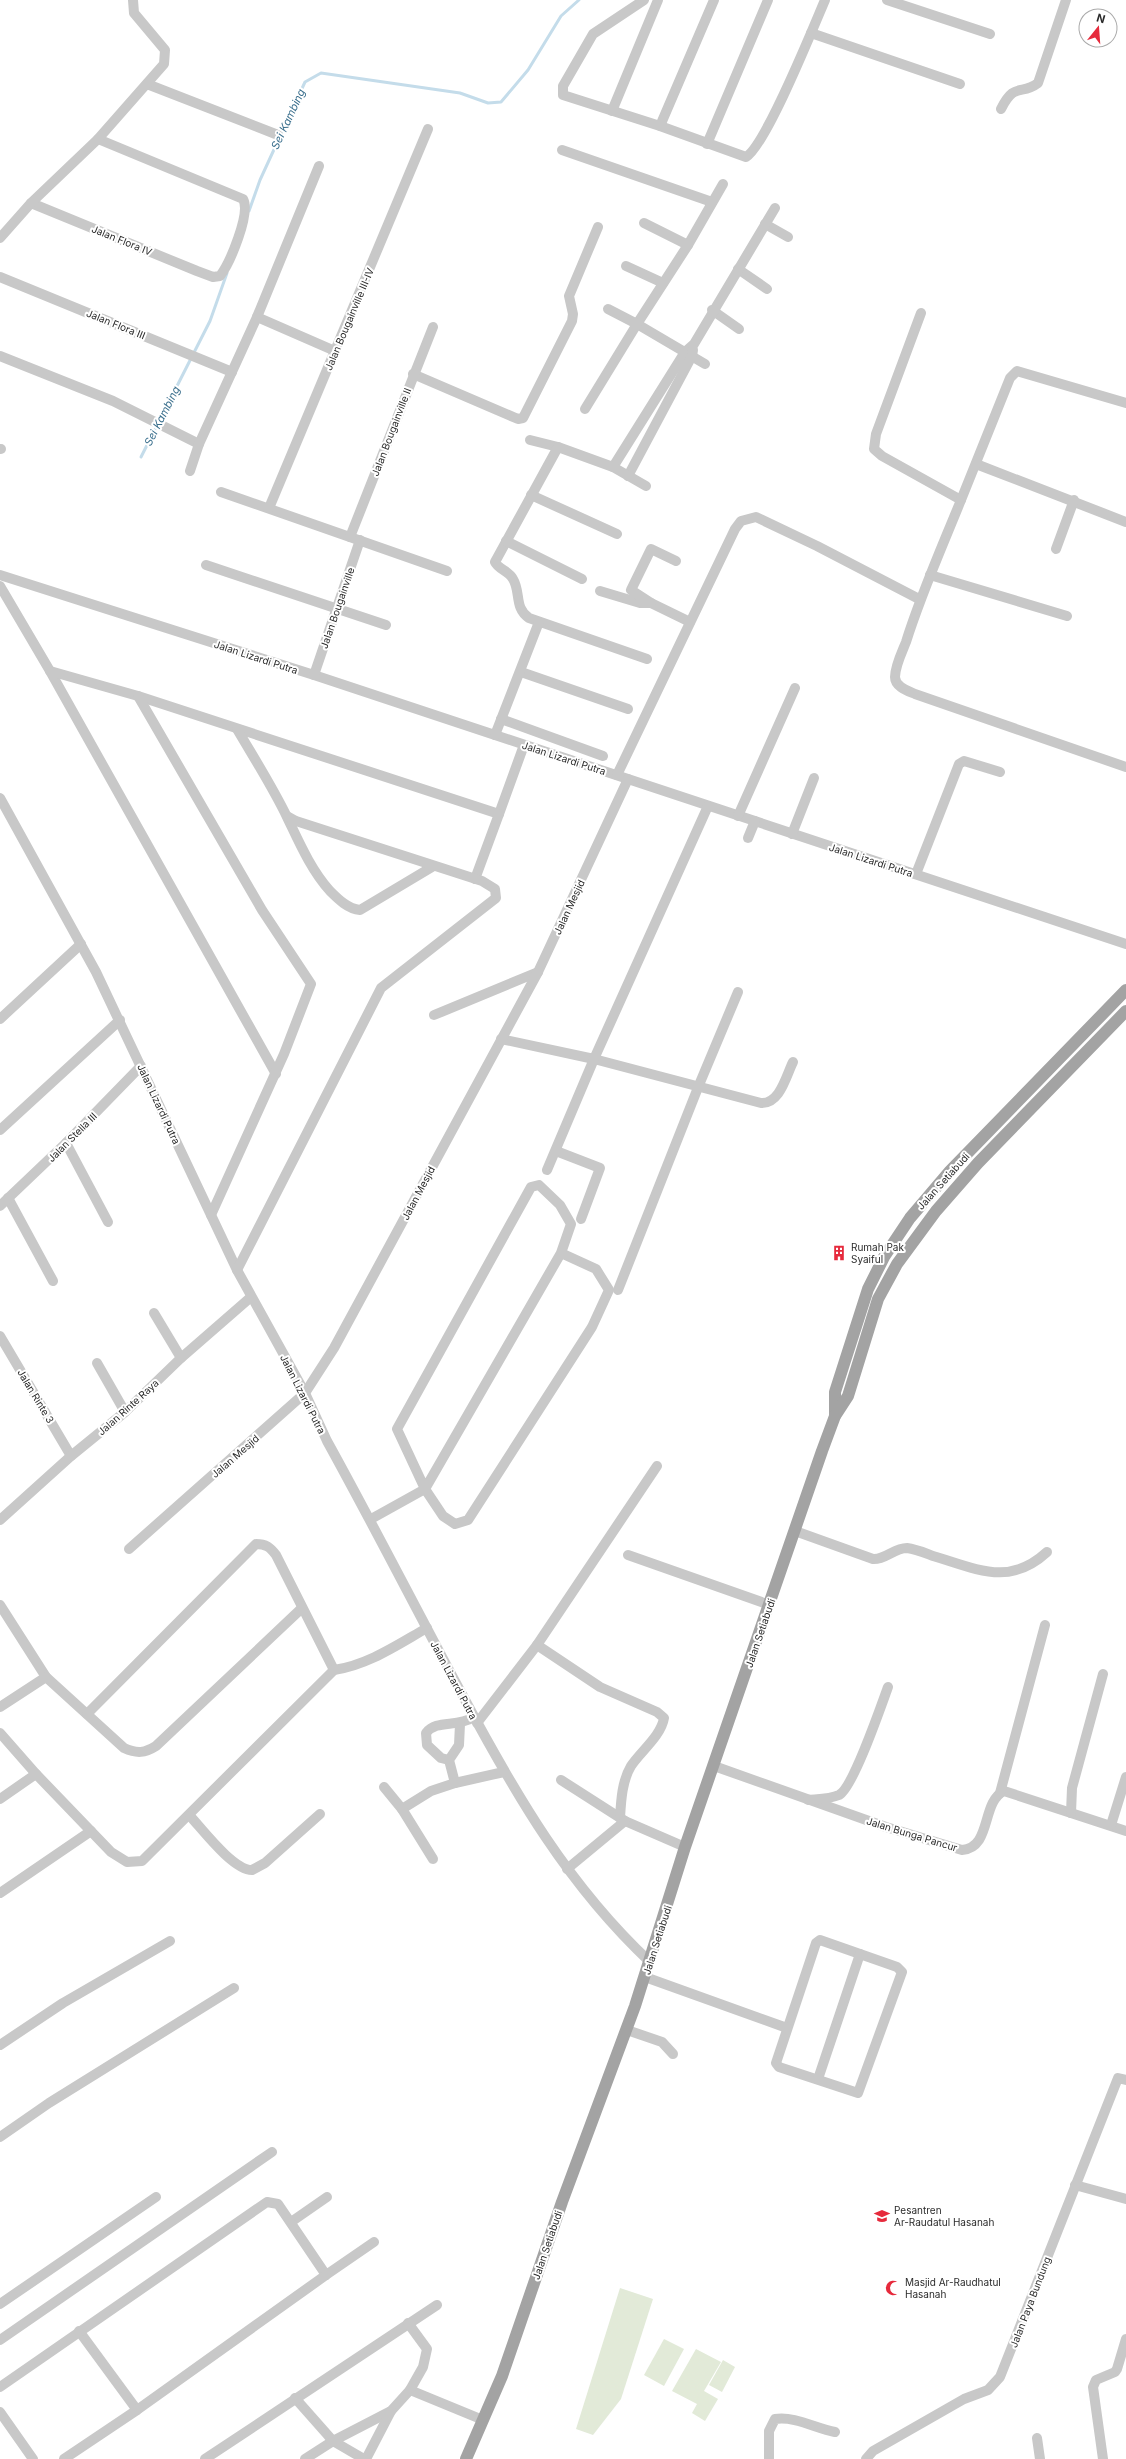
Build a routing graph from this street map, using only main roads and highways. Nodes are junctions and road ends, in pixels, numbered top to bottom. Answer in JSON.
{"nodes":[{"id":1,"x":1126,"y":990,"type":"edge"},
{"id":2,"x":1126,"y":1011,"type":"edge"},
{"id":3,"x":835,"y":1416,"type":"junction"},
{"id":4,"x":466,"y":2459,"type":"edge"}],
"edges":[{"from":1,"to":3,"type":"main road","name":"Jalan Setiabudi"},
{"from":2,"to":3,"type":"main road","name":"Jalan Setiabudi"},
{"from":3,"to":4,"type":"main road","name":"Jalan Setiabudi"}]}
